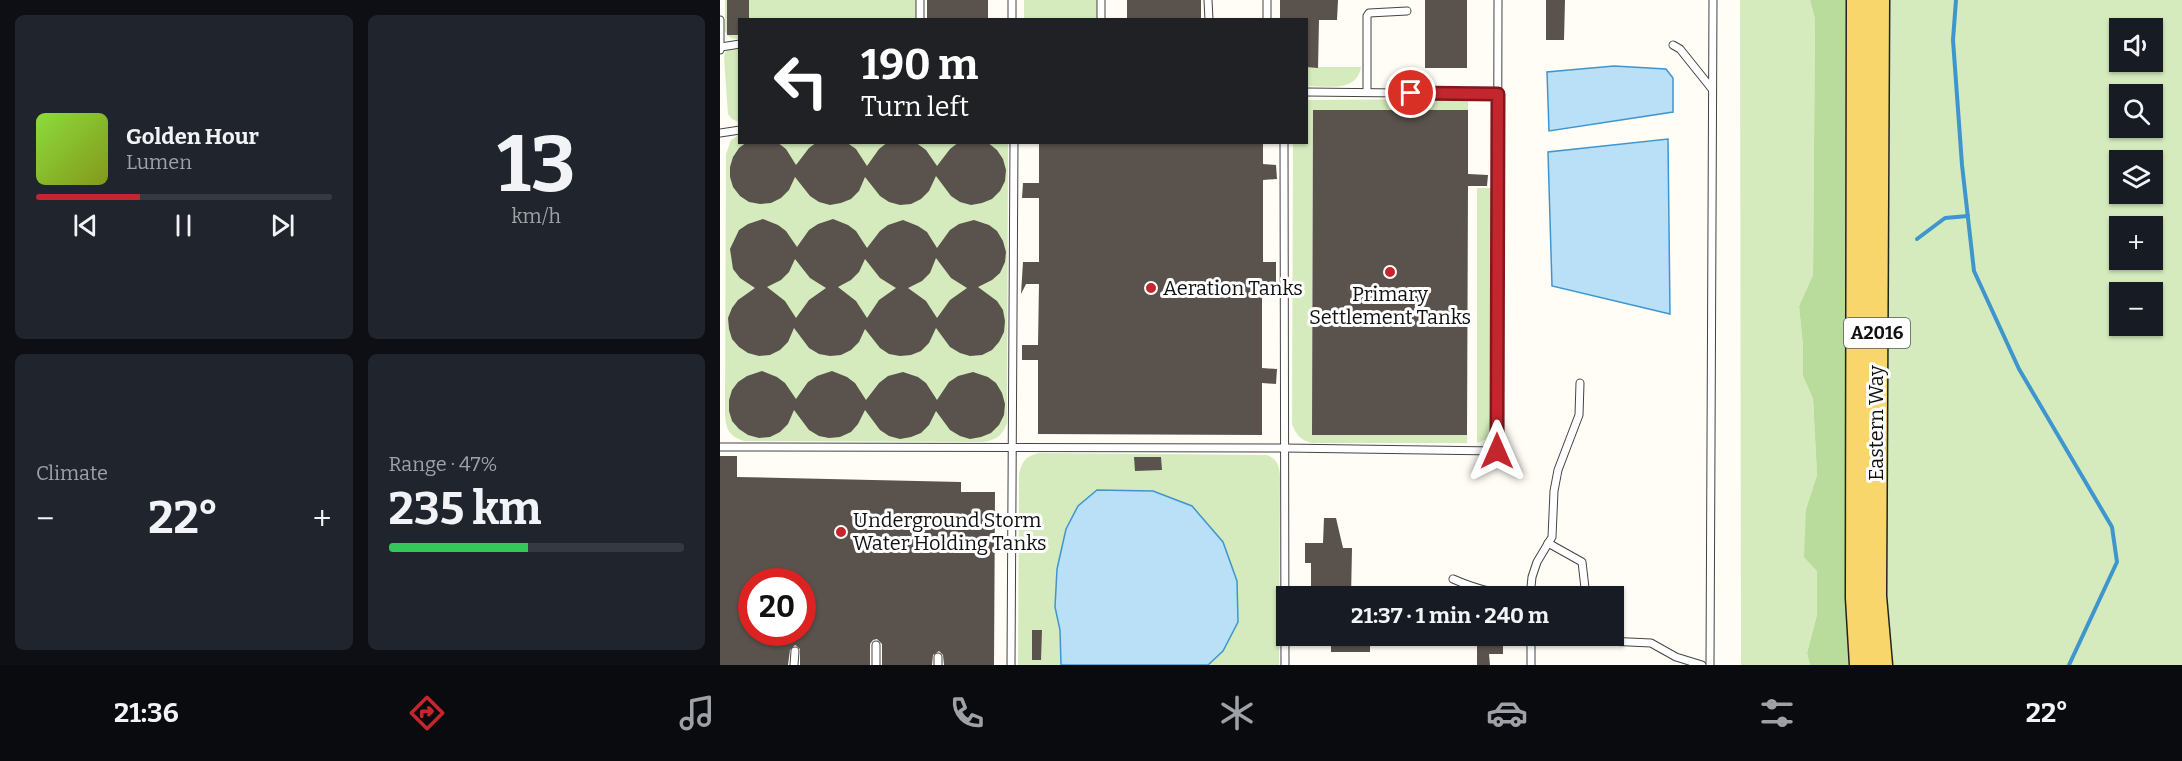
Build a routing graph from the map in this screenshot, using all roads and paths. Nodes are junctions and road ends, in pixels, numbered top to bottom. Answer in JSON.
{"nodes":[{"id":1,"x":920,"y":0,"type":"edge"},
{"id":2,"x":1012,"y":0,"type":"edge"},
{"id":3,"x":1101,"y":0,"type":"edge"},
{"id":4,"x":1208,"y":0,"type":"edge"},
{"id":5,"x":1267,"y":0,"type":"edge"},
{"id":6,"x":1498,"y":0,"type":"edge"},
{"id":7,"x":1713,"y":0,"type":"edge"},
{"id":8,"x":1858,"y":0,"type":"edge"},
{"id":9,"x":1878,"y":0,"type":"edge"},
{"id":10,"x":1407,"y":11,"type":"dead end"},
{"id":11,"x":920,"y":18,"type":"edge"},
{"id":12,"x":1012,"y":18,"type":"edge"},
{"id":13,"x":1101,"y":18,"type":"edge"},
{"id":14,"x":1209,"y":18,"type":"edge"},
{"id":15,"x":1267,"y":18,"type":"edge"},
{"id":16,"x":720,"y":20,"type":"edge"},
{"id":17,"x":738,"y":45,"type":"edge"},
{"id":18,"x":1673,"y":45,"type":"dead end"},
{"id":19,"x":720,"y":49,"type":"edge"},
{"id":20,"x":1712,"y":89,"type":"junction"},
{"id":21,"x":1308,"y":92,"type":"edge"},
{"id":22,"x":1367,"y":92,"type":"junction"},
{"id":23,"x":1498,"y":94,"type":"junction"},
{"id":24,"x":738,"y":130,"type":"edge"},
{"id":25,"x":720,"y":133,"type":"edge"},
{"id":26,"x":1014,"y":144,"type":"edge"},
{"id":27,"x":1284,"y":144,"type":"edge"},
{"id":28,"x":1580,"y":382,"type":"dead end"},
{"id":29,"x":720,"y":447,"type":"edge"},
{"id":30,"x":1011,"y":447,"type":"junction"},
{"id":31,"x":1284,"y":448,"type":"junction"},
{"id":32,"x":1866,"y":493,"type":"junction"},
{"id":33,"x":1548,"y":543,"type":"junction"},
{"id":34,"x":1453,"y":579,"type":"dead end"},
{"id":35,"x":1470,"y":586,"type":"edge"},
{"id":36,"x":1531,"y":586,"type":"edge"},
{"id":37,"x":1585,"y":586,"type":"edge"},
{"id":38,"x":1624,"y":642,"type":"edge"},
{"id":39,"x":876,"y":645,"type":"dead end"},
{"id":40,"x":1531,"y":646,"type":"edge"},
{"id":41,"x":795,"y":651,"type":"dead end"},
{"id":42,"x":795,"y":665,"type":"edge"},
{"id":43,"x":876,"y":665,"type":"edge"},
{"id":44,"x":1011,"y":665,"type":"edge"},
{"id":45,"x":1285,"y":665,"type":"edge"},
{"id":46,"x":1532,"y":665,"type":"edge"},
{"id":47,"x":1702,"y":665,"type":"edge"},
{"id":48,"x":1710,"y":665,"type":"edge"},
{"id":49,"x":1862,"y":665,"type":"edge"},
{"id":50,"x":1881,"y":665,"type":"edge"}],
"edges":[{"from":1,"to":11,"type":"lane"},
{"from":2,"to":12,"type":"lane"},
{"from":3,"to":13,"type":"lane"},
{"from":4,"to":14,"type":"lane"},
{"from":5,"to":15,"type":"lane"},
{"from":6,"to":23,"type":"lane"},
{"from":7,"to":20,"type":"lane"},
{"from":8,"to":32,"type":"main road","name":"Eastern Way","number":"A2016"},
{"from":9,"to":32,"type":"main road","name":"Eastern Way","number":"A2016"},
{"from":10,"to":22,"type":"lane"},
{"from":16,"to":19,"type":"lane"},
{"from":17,"to":19,"type":"lane"},
{"from":18,"to":20,"type":"lane"},
{"from":20,"to":48,"type":"lane"},
{"from":21,"to":22,"type":"lane"},
{"from":22,"to":23,"type":"lane"},
{"from":23,"to":31,"type":"lane"},
{"from":24,"to":25,"type":"lane"},
{"from":26,"to":30,"type":"lane"},
{"from":27,"to":31,"type":"lane"},
{"from":28,"to":33,"type":"lane"},
{"from":29,"to":30,"type":"lane"},
{"from":30,"to":31,"type":"lane"},
{"from":30,"to":44,"type":"lane"},
{"from":31,"to":45,"type":"lane"},
{"from":32,"to":49,"type":"main road","name":"Eastern Way","number":"A2016"},
{"from":32,"to":50,"type":"main road","name":"Eastern Way","number":"A2016"},
{"from":33,"to":36,"type":"lane"},
{"from":33,"to":37,"type":"lane"},
{"from":34,"to":35,"type":"lane"},
{"from":38,"to":47,"type":"lane"},
{"from":39,"to":43,"type":"lane"},
{"from":40,"to":46,"type":"lane"},
{"from":41,"to":42,"type":"lane"}]}
